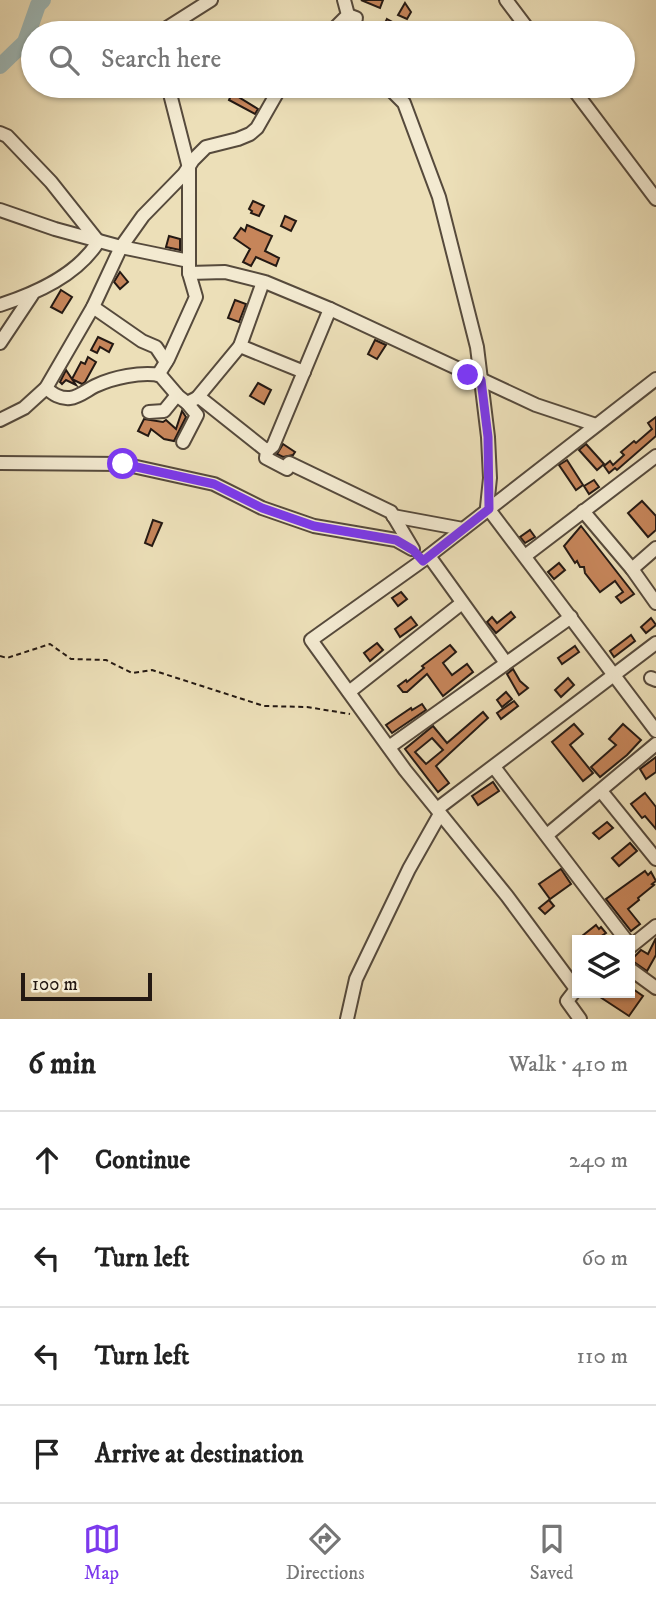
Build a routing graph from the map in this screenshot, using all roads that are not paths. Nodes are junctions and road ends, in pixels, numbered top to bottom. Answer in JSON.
{"nodes":[{"id":1,"x":211,"y":0,"type":"edge"},
{"id":2,"x":344,"y":0,"type":"edge"},
{"id":3,"x":506,"y":0,"type":"edge"},
{"id":4,"x":348,"y":15,"type":"junction"},
{"id":5,"x":178,"y":21,"type":"edge"},
{"id":6,"x":342,"y":21,"type":"edge"},
{"id":7,"x":355,"y":21,"type":"edge"},
{"id":8,"x":522,"y":21,"type":"edge"},
{"id":9,"x":171,"y":98,"type":"edge"},
{"id":10,"x":274,"y":98,"type":"edge"},
{"id":11,"x":399,"y":98,"type":"edge"},
{"id":12,"x":580,"y":98,"type":"edge"},
{"id":13,"x":0,"y":133,"type":"edge"},
{"id":14,"x":189,"y":168,"type":"junction"},
{"id":15,"x":656,"y":199,"type":"edge"},
{"id":16,"x":0,"y":210,"type":"edge"},
{"id":17,"x":97,"y":240,"type":"junction"},
{"id":18,"x":121,"y":247,"type":"junction"},
{"id":19,"x":189,"y":267,"type":"junction"},
{"id":20,"x":263,"y":282,"type":"junction"},
{"id":21,"x":32,"y":295,"type":"junction"},
{"id":22,"x":0,"y":305,"type":"edge"},
{"id":23,"x":93,"y":307,"type":"junction"},
{"id":24,"x":330,"y":309,"type":"junction"},
{"id":25,"x":0,"y":343,"type":"edge"},
{"id":26,"x":240,"y":346,"type":"junction"},
{"id":27,"x":166,"y":362,"type":"junction"},
{"id":28,"x":304,"y":372,"type":"junction"},
{"id":29,"x":158,"y":375,"type":"junction"},
{"id":30,"x":656,"y":379,"type":"edge"},
{"id":31,"x":481,"y":380,"type":"junction"},
{"id":32,"x":46,"y":388,"type":"junction"},
{"id":33,"x":187,"y":399,"type":"junction"},
{"id":34,"x":149,"y":412,"type":"dead end"},
{"id":35,"x":0,"y":420,"type":"edge"},
{"id":36,"x":596,"y":425,"type":"junction"},
{"id":37,"x":183,"y":442,"type":"dead end"},
{"id":38,"x":267,"y":451,"type":"junction"},
{"id":39,"x":656,"y":456,"type":"edge"},
{"id":40,"x":0,"y":463,"type":"edge"},
{"id":41,"x":489,"y":509,"type":"junction"},
{"id":42,"x":583,"y":511,"type":"junction"},
{"id":43,"x":393,"y":516,"type":"junction"},
{"id":44,"x":463,"y":530,"type":"junction"},
{"id":45,"x":656,"y":548,"type":"edge"},
{"id":46,"x":413,"y":550,"type":"junction"},
{"id":47,"x":525,"y":556,"type":"junction"},
{"id":48,"x":426,"y":559,"type":"junction"},
{"id":49,"x":632,"y":569,"type":"junction"},
{"id":50,"x":462,"y":603,"type":"junction"},
{"id":51,"x":656,"y":603,"type":"edge"},
{"id":52,"x":571,"y":617,"type":"junction"},
{"id":53,"x":656,"y":643,"type":"edge"},
{"id":54,"x":506,"y":663,"type":"junction"},
{"id":55,"x":612,"y":674,"type":"junction"},
{"id":56,"x":349,"y":692,"type":"junction"},
{"id":57,"x":656,"y":731,"type":"edge"},
{"id":58,"x":656,"y":744,"type":"edge"},
{"id":59,"x":389,"y":747,"type":"junction"},
{"id":60,"x":494,"y":767,"type":"junction"},
{"id":61,"x":601,"y":791,"type":"junction"},
{"id":62,"x":439,"y":811,"type":"junction"},
{"id":63,"x":547,"y":835,"type":"junction"},
{"id":64,"x":656,"y":859,"type":"edge"},
{"id":65,"x":656,"y":926,"type":"edge"},
{"id":66,"x":622,"y":935,"type":"edge"},
{"id":67,"x":635,"y":942,"type":"edge"},
{"id":68,"x":635,"y":973,"type":"edge"},
{"id":69,"x":572,"y":981,"type":"edge"},
{"id":70,"x":656,"y":988,"type":"edge"},
{"id":71,"x":572,"y":995,"type":"edge"},
{"id":72,"x":347,"y":1019,"type":"edge"},
{"id":73,"x":580,"y":1019,"type":"edge"}],
"edges":[{"from":1,"to":5,"type":"street"},
{"from":2,"to":4,"type":"street"},
{"from":3,"to":8,"type":"street"},
{"from":4,"to":6,"type":"street"},
{"from":4,"to":7,"type":"street"},
{"from":9,"to":14,"type":"street"},
{"from":10,"to":14,"type":"street"},
{"from":11,"to":31,"type":"street"},
{"from":12,"to":15,"type":"street"},
{"from":13,"to":17,"type":"street"},
{"from":14,"to":18,"type":"street"},
{"from":14,"to":19,"type":"street"},
{"from":16,"to":17,"type":"street"},
{"from":17,"to":18,"type":"street"},
{"from":17,"to":21,"type":"street"},
{"from":18,"to":19,"type":"street"},
{"from":18,"to":23,"type":"street"},
{"from":19,"to":20,"type":"street"},
{"from":19,"to":27,"type":"street"},
{"from":20,"to":24,"type":"street"},
{"from":20,"to":26,"type":"street"},
{"from":21,"to":22,"type":"street"},
{"from":21,"to":25,"type":"street"},
{"from":23,"to":27,"type":"street"},
{"from":23,"to":32,"type":"street"},
{"from":24,"to":28,"type":"street"},
{"from":24,"to":31,"type":"street"},
{"from":26,"to":28,"type":"street"},
{"from":26,"to":33,"type":"street"},
{"from":27,"to":29,"type":"street"},
{"from":28,"to":38,"type":"street"},
{"from":29,"to":32,"type":"street"},
{"from":29,"to":33,"type":"street"},
{"from":30,"to":36,"type":"street"},
{"from":31,"to":36,"type":"street"},
{"from":31,"to":41,"type":"street"},
{"from":32,"to":35,"type":"street"},
{"from":33,"to":34,"type":"street"},
{"from":33,"to":37,"type":"street"},
{"from":33,"to":38,"type":"street"},
{"from":36,"to":41,"type":"street"},
{"from":38,"to":43,"type":"street"},
{"from":39,"to":42,"type":"street"},
{"from":40,"to":46,"type":"street"},
{"from":41,"to":44,"type":"street"},
{"from":41,"to":47,"type":"street"},
{"from":42,"to":47,"type":"street"},
{"from":42,"to":49,"type":"street"},
{"from":43,"to":44,"type":"street"},
{"from":43,"to":46,"type":"street"},
{"from":44,"to":48,"type":"street"},
{"from":45,"to":49,"type":"street"},
{"from":46,"to":48,"type":"street"},
{"from":47,"to":52,"type":"street"},
{"from":48,"to":50,"type":"street"},
{"from":48,"to":56,"type":"street"},
{"from":49,"to":51,"type":"street"},
{"from":50,"to":54,"type":"street"},
{"from":50,"to":56,"type":"street"},
{"from":52,"to":54,"type":"street"},
{"from":52,"to":55,"type":"street"},
{"from":53,"to":55,"type":"street"},
{"from":54,"to":59,"type":"street"},
{"from":55,"to":57,"type":"street"},
{"from":55,"to":60,"type":"street"},
{"from":56,"to":59,"type":"street"},
{"from":58,"to":61,"type":"street"},
{"from":59,"to":62,"type":"street"},
{"from":60,"to":62,"type":"street"},
{"from":60,"to":63,"type":"street"},
{"from":61,"to":63,"type":"street"},
{"from":61,"to":64,"type":"street"},
{"from":62,"to":69,"type":"street"},
{"from":62,"to":72,"type":"street"},
{"from":63,"to":66,"type":"street"},
{"from":65,"to":67,"type":"street"},
{"from":68,"to":70,"type":"street"},
{"from":71,"to":73,"type":"street"}]}
